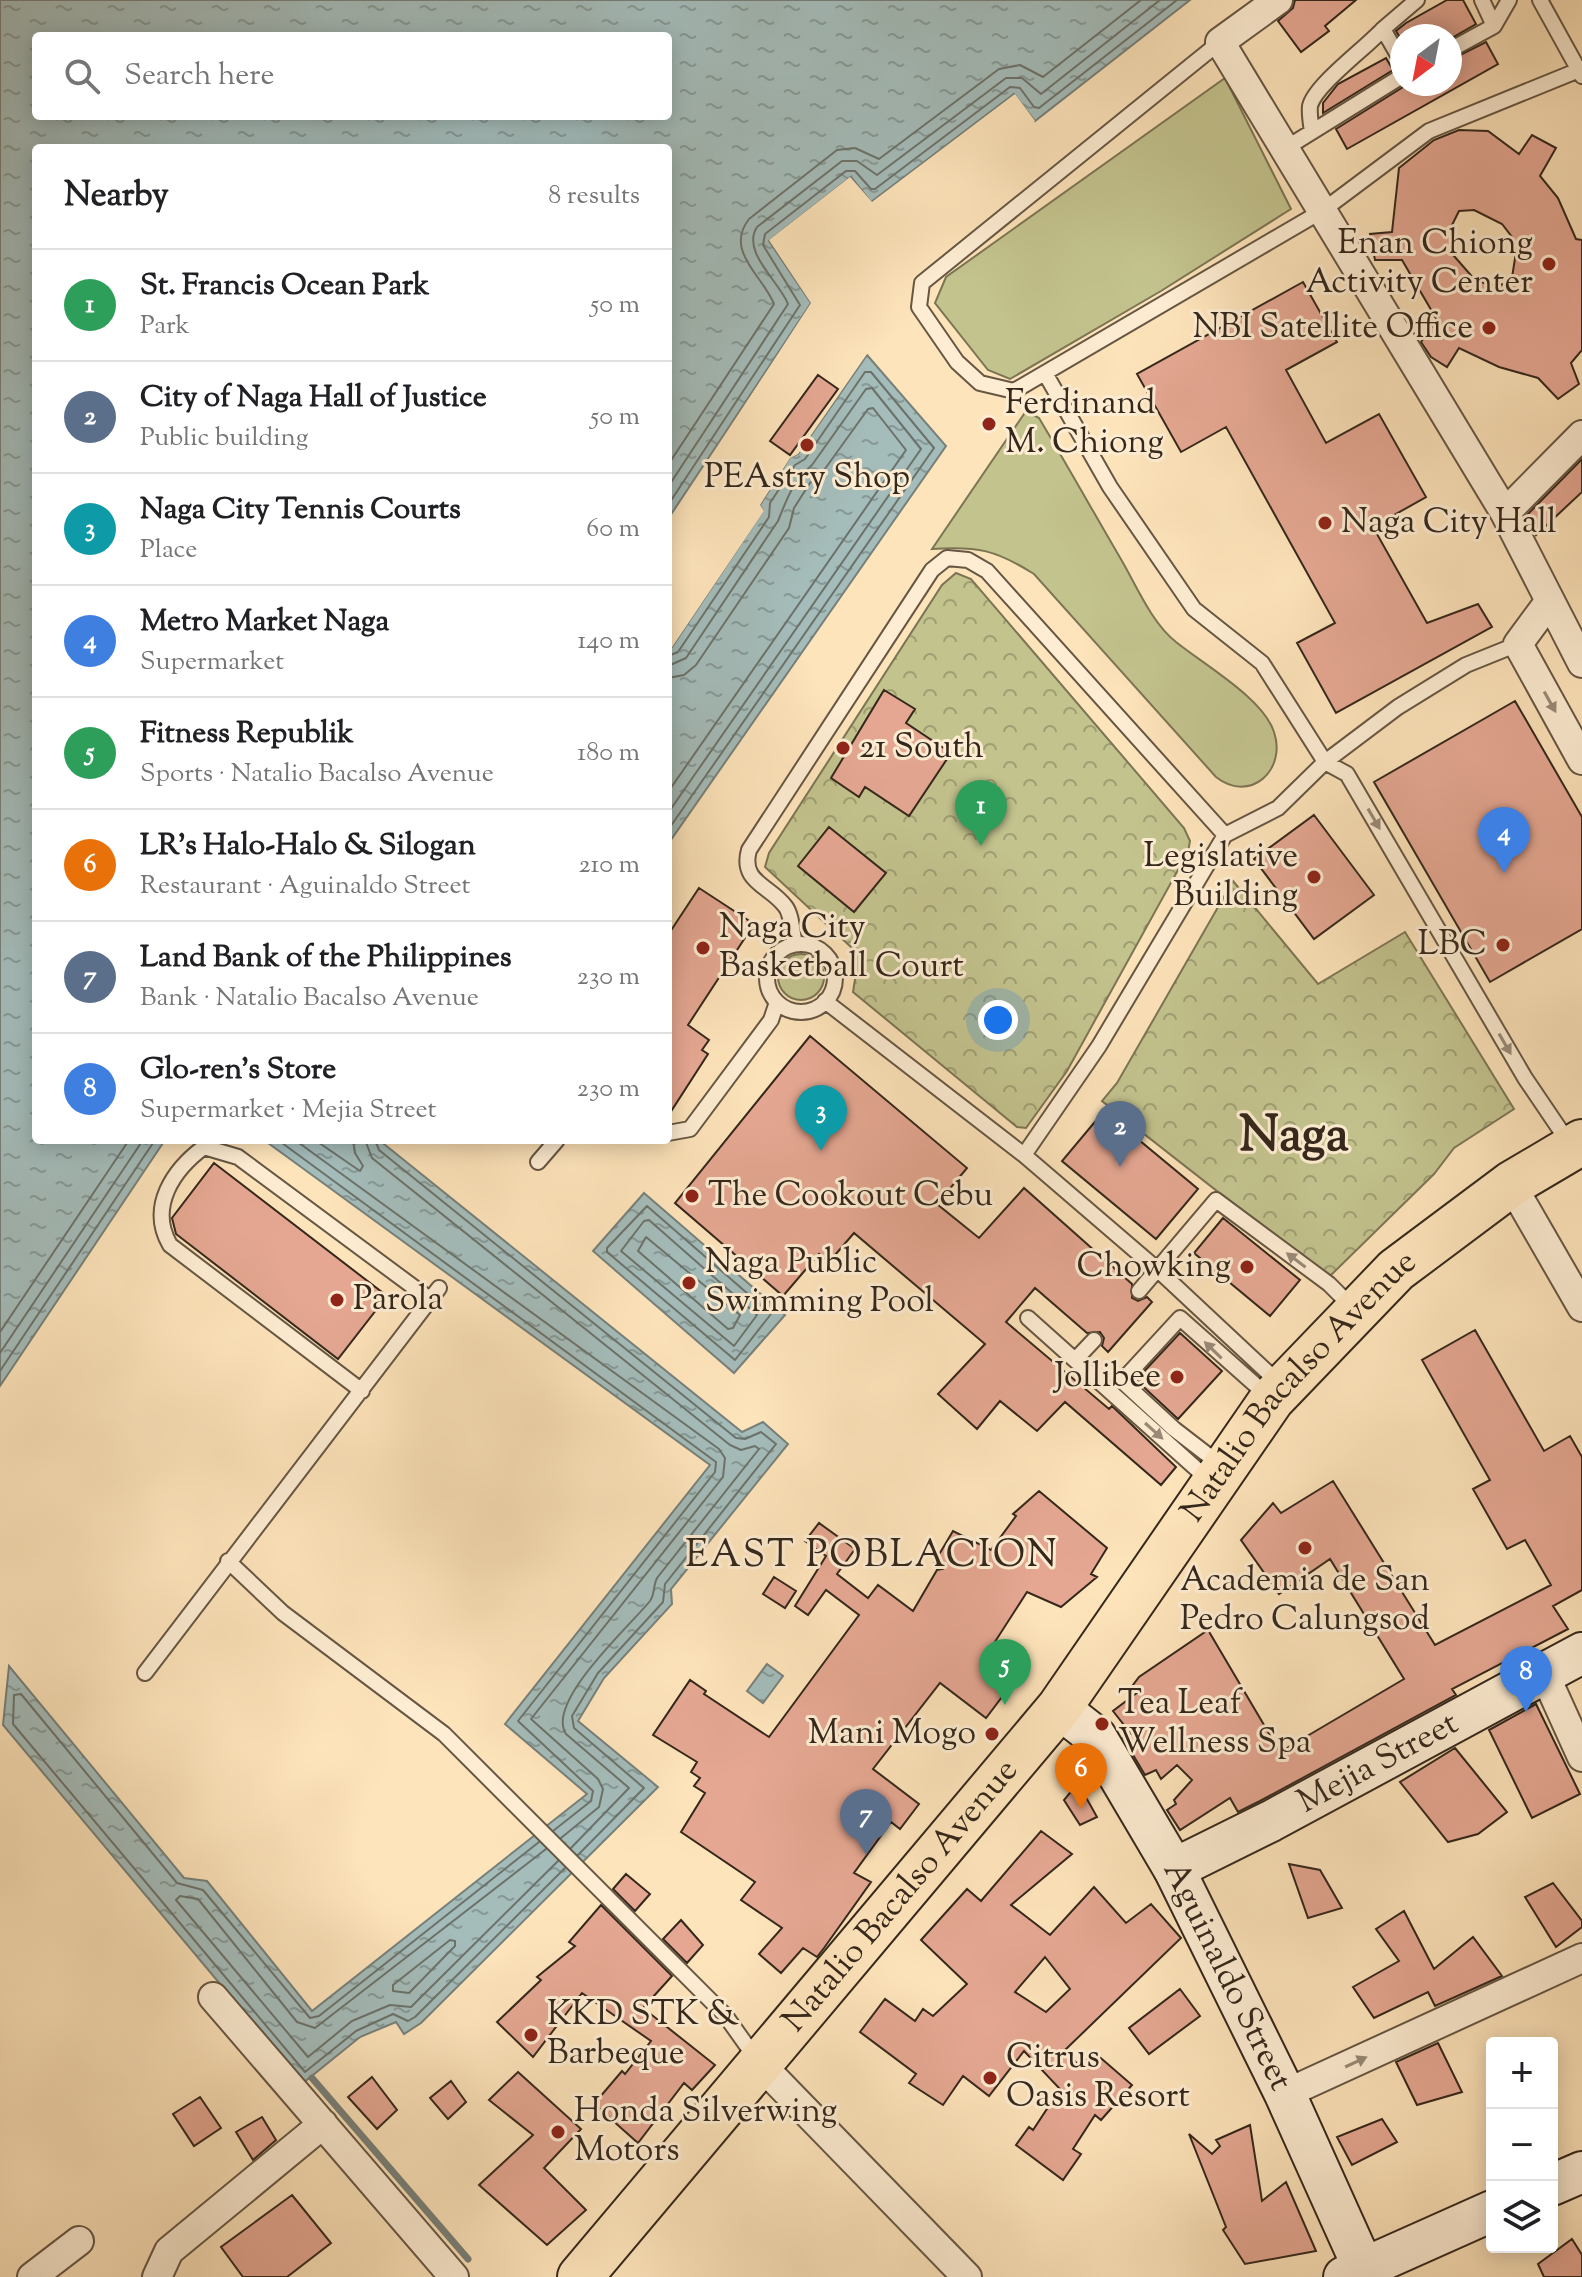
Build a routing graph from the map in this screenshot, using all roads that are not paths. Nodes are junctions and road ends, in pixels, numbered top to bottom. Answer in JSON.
{"nodes":[{"id":1,"x":1278,"y":0,"type":"edge"},
{"id":2,"x":1417,"y":0,"type":"edge"},
{"id":3,"x":1482,"y":0,"type":"edge"},
{"id":4,"x":1509,"y":0,"type":"edge"},
{"id":5,"x":1540,"y":0,"type":"edge"},
{"id":6,"x":1494,"y":26,"type":"junction"},
{"id":7,"x":1383,"y":29,"type":"junction"},
{"id":8,"x":1390,"y":41,"type":"edge"},
{"id":9,"x":1220,"y":42,"type":"junction"},
{"id":10,"x":1462,"y":43,"type":"edge"},
{"id":11,"x":1580,"y":73,"type":"edge"},
{"id":12,"x":1390,"y":83,"type":"edge"},
{"id":13,"x":1312,"y":132,"type":"junction"},
{"id":14,"x":1286,"y":148,"type":"junction"},
{"id":15,"x":1322,"y":211,"type":"junction"},
{"id":16,"x":1045,"y":373,"type":"junction"},
{"id":17,"x":1582,"y":435,"type":"edge"},
{"id":18,"x":1505,"y":513,"type":"junction"},
{"id":19,"x":1549,"y":602,"type":"junction"},
{"id":20,"x":1518,"y":644,"type":"junction"},
{"id":21,"x":1582,"y":663,"type":"edge"},
{"id":22,"x":1582,"y":760,"type":"edge"},
{"id":23,"x":1325,"y":762,"type":"junction"},
{"id":24,"x":1225,"y":835,"type":"junction"},
{"id":25,"x":795,"y":944,"type":"junction"},
{"id":26,"x":825,"y":1001,"type":"junction"},
{"id":27,"x":777,"y":1002,"type":"junction"},
{"id":28,"x":672,"y":1132,"type":"edge"},
{"id":29,"x":554,"y":1144,"type":"edge"},
{"id":30,"x":1579,"y":1149,"type":"edge"},
{"id":31,"x":1024,"y":1155,"type":"junction"},
{"id":32,"x":538,"y":1162,"type":"dead end"},
{"id":33,"x":1511,"y":1184,"type":"junction"},
{"id":34,"x":1158,"y":1270,"type":"junction"},
{"id":35,"x":1139,"y":1291,"type":"dead end"},
{"id":36,"x":1582,"y":1307,"type":"edge"},
{"id":37,"x":1355,"y":1310,"type":"junction"},
{"id":38,"x":1028,"y":1318,"type":"dead end"},
{"id":39,"x":1094,"y":1340,"type":"dead end"},
{"id":40,"x":1075,"y":1360,"type":"junction"},
{"id":41,"x":362,"y":1391,"type":"junction"},
{"id":42,"x":1278,"y":1393,"type":"junction"},
{"id":43,"x":1219,"y":1476,"type":"junction"},
{"id":44,"x":228,"y":1561,"type":"junction"},
{"id":45,"x":1582,"y":1653,"type":"edge"},
{"id":46,"x":145,"y":1673,"type":"dead end"},
{"id":47,"x":1544,"y":1673,"type":"junction"},
{"id":48,"x":1059,"y":1708,"type":"junction"},
{"id":49,"x":1582,"y":1757,"type":"edge"},
{"id":50,"x":1174,"y":1869,"type":"junction"},
{"id":51,"x":1582,"y":1958,"type":"edge"},
{"id":52,"x":213,"y":1997,"type":"dead end"},
{"id":53,"x":759,"y":2063,"type":"junction"},
{"id":54,"x":1285,"y":2094,"type":"junction"},
{"id":55,"x":323,"y":2124,"type":"junction"},
{"id":56,"x":1582,"y":2172,"type":"edge"},
{"id":57,"x":1558,"y":2182,"type":"edge"},
{"id":58,"x":1486,"y":2214,"type":"edge"},
{"id":59,"x":79,"y":2241,"type":"dead end"},
{"id":60,"x":1353,"y":2272,"type":"edge"},
{"id":61,"x":32,"y":2277,"type":"edge"},
{"id":62,"x":157,"y":2277,"type":"edge"},
{"id":63,"x":454,"y":2277,"type":"edge"},
{"id":64,"x":580,"y":2277,"type":"edge"},
{"id":65,"x":967,"y":2277,"type":"edge"}],
"edges":[{"from":1,"to":9,"type":"street"},
{"from":2,"to":7,"type":"lane"},
{"from":3,"to":6,"type":"lane"},
{"from":4,"to":6,"type":"lane"},
{"from":5,"to":11,"type":"lane"},
{"from":6,"to":10,"type":"lane"},
{"from":7,"to":8,"type":"lane"},
{"from":7,"to":13,"type":"lane"},
{"from":9,"to":14,"type":"street"},
{"from":9,"to":16,"type":"lane"},
{"from":11,"to":15,"type":"lane"},
{"from":12,"to":13,"type":"lane"},
{"from":13,"to":14,"type":"lane"},
{"from":14,"to":15,"type":"street"},
{"from":15,"to":16,"type":"lane"},
{"from":15,"to":18,"type":"street"},
{"from":16,"to":23,"type":"lane"},
{"from":17,"to":18,"type":"street"},
{"from":18,"to":19,"type":"street"},
{"from":19,"to":20,"type":"street"},
{"from":19,"to":21,"type":"street"},
{"from":20,"to":22,"type":"street","one_way":true},
{"from":20,"to":23,"type":"lane"},
{"from":23,"to":24,"type":"lane"},
{"from":23,"to":30,"type":"lane","one_way":true},
{"from":24,"to":25,"type":"lane"},
{"from":24,"to":31,"type":"lane"},
{"from":25,"to":26,"type":"lane"},
{"from":25,"to":27,"type":"lane"},
{"from":26,"to":27,"type":"lane"},
{"from":26,"to":31,"type":"lane"},
{"from":27,"to":28,"type":"lane"},
{"from":29,"to":32,"type":"lane"},
{"from":30,"to":33,"type":"highway","name":"Natalio Bacalso Avenue"},
{"from":31,"to":34,"type":"lane"},
{"from":33,"to":36,"type":"street"},
{"from":33,"to":37,"type":"highway","name":"Natalio Bacalso Avenue"},
{"from":34,"to":35,"type":"lane"},
{"from":37,"to":34,"type":"lane","one_way":true},
{"from":34,"to":42,"type":"lane"},
{"from":37,"to":42,"type":"highway","name":"Natalio Bacalso Avenue"},
{"from":38,"to":40,"type":"lane"},
{"from":39,"to":40,"type":"lane"},
{"from":40,"to":43,"type":"lane","one_way":true},
{"from":41,"to":41,"type":"lane"},
{"from":41,"to":44,"type":"lane"},
{"from":42,"to":43,"type":"highway","name":"Natalio Bacalso Avenue"},
{"from":42,"to":43,"type":"lane","one_way":true},
{"from":43,"to":48,"type":"highway","name":"Natalio Bacalso Avenue"},
{"from":44,"to":46,"type":"lane"},
{"from":44,"to":53,"type":"lane"},
{"from":45,"to":47,"type":"street","name":"Mejia Street"},
{"from":47,"to":49,"type":"street"},
{"from":47,"to":50,"type":"street","name":"Mejia Street"},
{"from":48,"to":50,"type":"street","name":"Aguinaldo Street"},
{"from":48,"to":53,"type":"highway","name":"Natalio Bacalso Avenue"},
{"from":50,"to":54,"type":"street","name":"Aguinaldo Street"},
{"from":54,"to":51,"type":"street","one_way":true},
{"from":52,"to":55,"type":"street"},
{"from":53,"to":64,"type":"highway","name":"Natalio Bacalso Avenue"},
{"from":53,"to":65,"type":"street"},
{"from":54,"to":60,"type":"street","name":"Aguinaldo Street"},
{"from":55,"to":62,"type":"street"},
{"from":55,"to":63,"type":"street"},
{"from":56,"to":57,"type":"street"},
{"from":58,"to":60,"type":"street"},
{"from":59,"to":61,"type":"street"}]}
